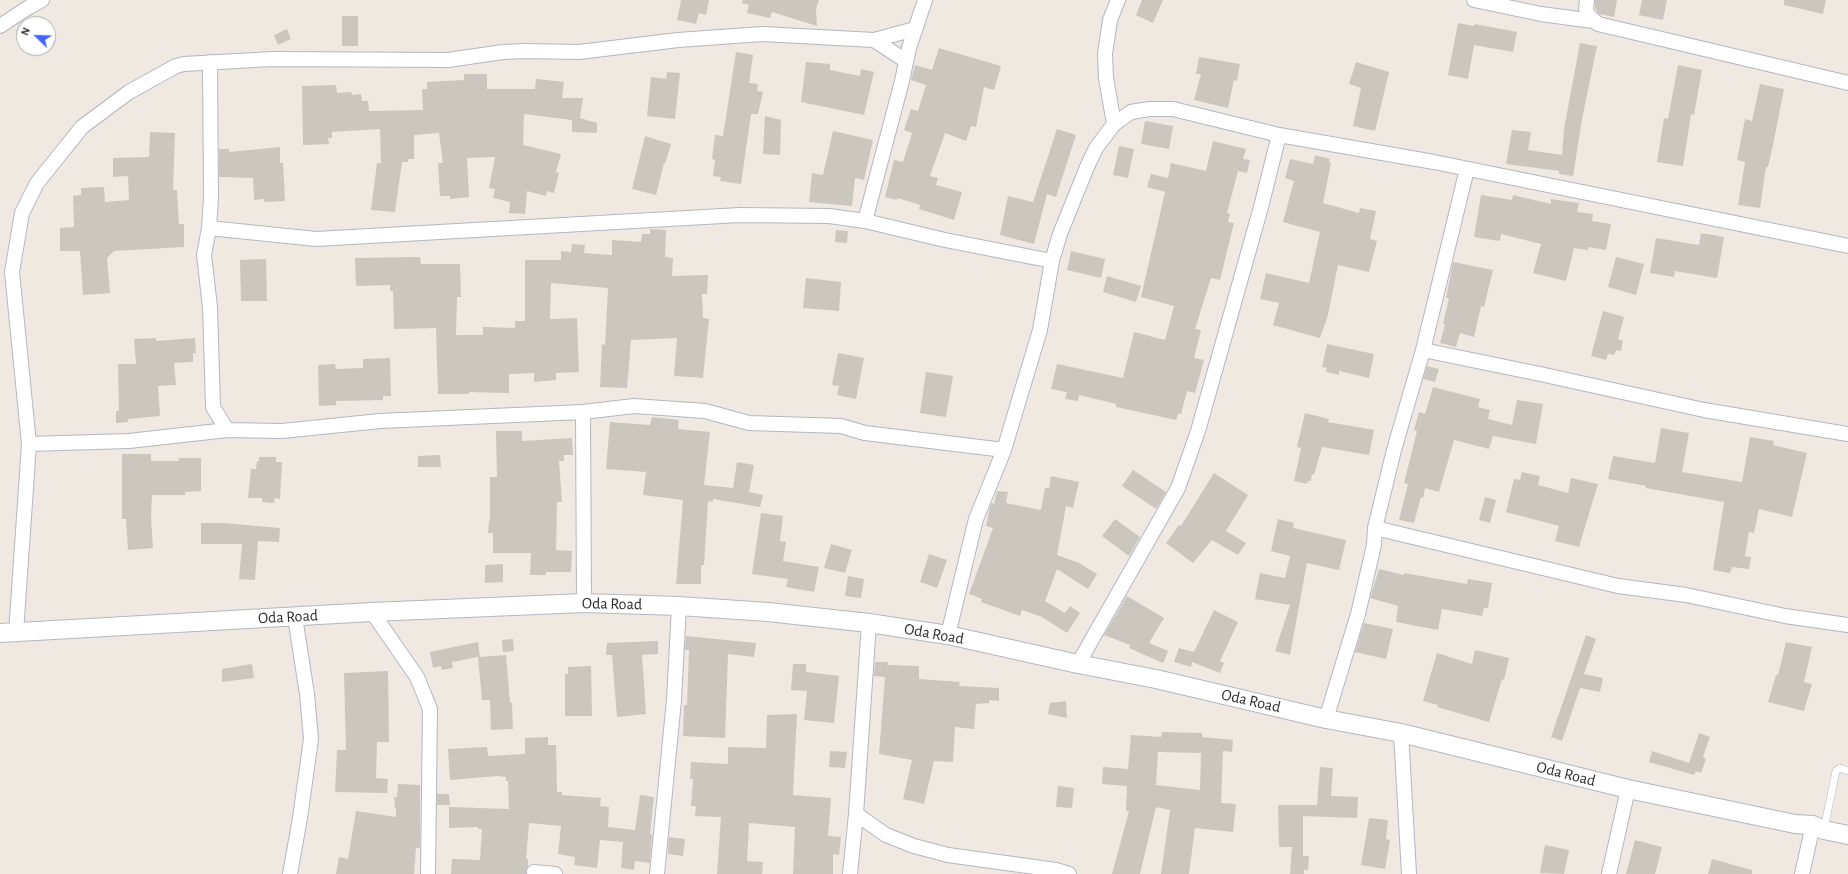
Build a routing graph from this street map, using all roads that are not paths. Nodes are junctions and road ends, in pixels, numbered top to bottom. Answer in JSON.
{"nodes":[{"id":1,"x":42,"y":0,"type":"edge"},
{"id":2,"x":925,"y":0,"type":"edge"},
{"id":3,"x":1118,"y":0,"type":"edge"},
{"id":4,"x":1474,"y":0,"type":"edge"},
{"id":5,"x":1587,"y":0,"type":"edge"},
{"id":6,"x":1593,"y":21,"type":"junction"},
{"id":7,"x":0,"y":26,"type":"edge"},
{"id":8,"x":915,"y":29,"type":"junction"},
{"id":9,"x":874,"y":40,"type":"junction"},
{"id":10,"x":906,"y":61,"type":"junction"},
{"id":11,"x":210,"y":62,"type":"junction"},
{"id":12,"x":184,"y":64,"type":"junction"},
{"id":13,"x":1848,"y":83,"type":"edge"},
{"id":14,"x":210,"y":84,"type":"junction"},
{"id":15,"x":1114,"y":124,"type":"junction"},
{"id":16,"x":1279,"y":135,"type":"junction"},
{"id":17,"x":1466,"y":169,"type":"junction"},
{"id":18,"x":865,"y":221,"type":"junction"},
{"id":19,"x":210,"y":228,"type":"junction"},
{"id":20,"x":1848,"y":246,"type":"edge"},
{"id":21,"x":1052,"y":261,"type":"junction"},
{"id":22,"x":1422,"y":350,"type":"junction"},
{"id":23,"x":583,"y":412,"type":"junction"},
{"id":24,"x":227,"y":430,"type":"junction"},
{"id":25,"x":1848,"y":434,"type":"edge"},
{"id":26,"x":29,"y":444,"type":"junction"},
{"id":27,"x":1004,"y":450,"type":"junction"},
{"id":28,"x":1375,"y":528,"type":"junction"},
{"id":29,"x":584,"y":603,"type":"junction"},
{"id":30,"x":679,"y":606,"type":"junction"},
{"id":31,"x":372,"y":612,"type":"junction"},
{"id":32,"x":295,"y":617,"type":"junction"},
{"id":33,"x":869,"y":623,"type":"junction"},
{"id":34,"x":1848,"y":625,"type":"edge"},
{"id":35,"x":8,"y":633,"type":"edge"},
{"id":36,"x":948,"y":635,"type":"junction"},
{"id":37,"x":1078,"y":664,"type":"junction"},
{"id":38,"x":1326,"y":719,"type":"junction"},
{"id":39,"x":1401,"y":733,"type":"junction"},
{"id":40,"x":1848,"y":771,"type":"edge"},
{"id":41,"x":1628,"y":789,"type":"junction"},
{"id":42,"x":856,"y":814,"type":"junction"},
{"id":43,"x":1818,"y":828,"type":"junction"},
{"id":44,"x":1848,"y":834,"type":"edge"},
{"id":45,"x":534,"y":872,"type":"dead end"},
{"id":46,"x":290,"y":874,"type":"edge"},
{"id":47,"x":428,"y":874,"type":"edge"},
{"id":48,"x":555,"y":874,"type":"edge"},
{"id":49,"x":657,"y":874,"type":"edge"},
{"id":50,"x":850,"y":874,"type":"edge"},
{"id":51,"x":1069,"y":874,"type":"edge"},
{"id":52,"x":1410,"y":874,"type":"edge"},
{"id":53,"x":1609,"y":874,"type":"edge"},
{"id":54,"x":1802,"y":874,"type":"edge"}],
"edges":[{"from":1,"to":7,"type":"street"},
{"from":2,"to":8,"type":"street"},
{"from":3,"to":15,"type":"street"},
{"from":4,"to":6,"type":"street"},
{"from":5,"to":6,"type":"street"},
{"from":6,"to":13,"type":"street"},
{"from":8,"to":9,"type":"street"},
{"from":8,"to":10,"type":"street"},
{"from":9,"to":10,"type":"street"},
{"from":9,"to":11,"type":"street"},
{"from":10,"to":18,"type":"street"},
{"from":11,"to":12,"type":"street"},
{"from":11,"to":14,"type":"street"},
{"from":12,"to":14,"type":"street"},
{"from":12,"to":26,"type":"street"},
{"from":14,"to":19,"type":"street"},
{"from":15,"to":16,"type":"street"},
{"from":15,"to":21,"type":"street"},
{"from":16,"to":17,"type":"street"},
{"from":16,"to":37,"type":"street"},
{"from":17,"to":20,"type":"street"},
{"from":17,"to":22,"type":"street"},
{"from":18,"to":19,"type":"street"},
{"from":18,"to":21,"type":"street"},
{"from":19,"to":24,"type":"street"},
{"from":21,"to":27,"type":"street"},
{"from":22,"to":25,"type":"street"},
{"from":22,"to":28,"type":"street"},
{"from":23,"to":24,"type":"street"},
{"from":23,"to":27,"type":"street"},
{"from":23,"to":29,"type":"street"},
{"from":24,"to":26,"type":"street"},
{"from":26,"to":35,"type":"street"},
{"from":27,"to":36,"type":"street"},
{"from":28,"to":34,"type":"street"},
{"from":28,"to":38,"type":"street"},
{"from":29,"to":30,"type":"street","name":"Oda Road"},
{"from":29,"to":31,"type":"street","name":"Oda Road"},
{"from":30,"to":33,"type":"street","name":"Oda Road"},
{"from":30,"to":49,"type":"street"},
{"from":31,"to":32,"type":"street","name":"Oda Road"},
{"from":31,"to":47,"type":"street"},
{"from":32,"to":35,"type":"street","name":"Oda Road"},
{"from":32,"to":46,"type":"street"},
{"from":33,"to":36,"type":"street","name":"Oda Road"},
{"from":33,"to":42,"type":"street"},
{"from":36,"to":37,"type":"street","name":"Oda Road"},
{"from":37,"to":38,"type":"street","name":"Oda Road"},
{"from":38,"to":39,"type":"street","name":"Oda Road"},
{"from":39,"to":41,"type":"street","name":"Oda Road"},
{"from":39,"to":52,"type":"street"},
{"from":40,"to":43,"type":"lane"},
{"from":41,"to":43,"type":"street","name":"Oda Road"},
{"from":41,"to":53,"type":"street"},
{"from":42,"to":50,"type":"street"},
{"from":42,"to":51,"type":"street"},
{"from":43,"to":44,"type":"street","name":"Oda Road"},
{"from":43,"to":54,"type":"street"},
{"from":45,"to":48,"type":"street"}]}
